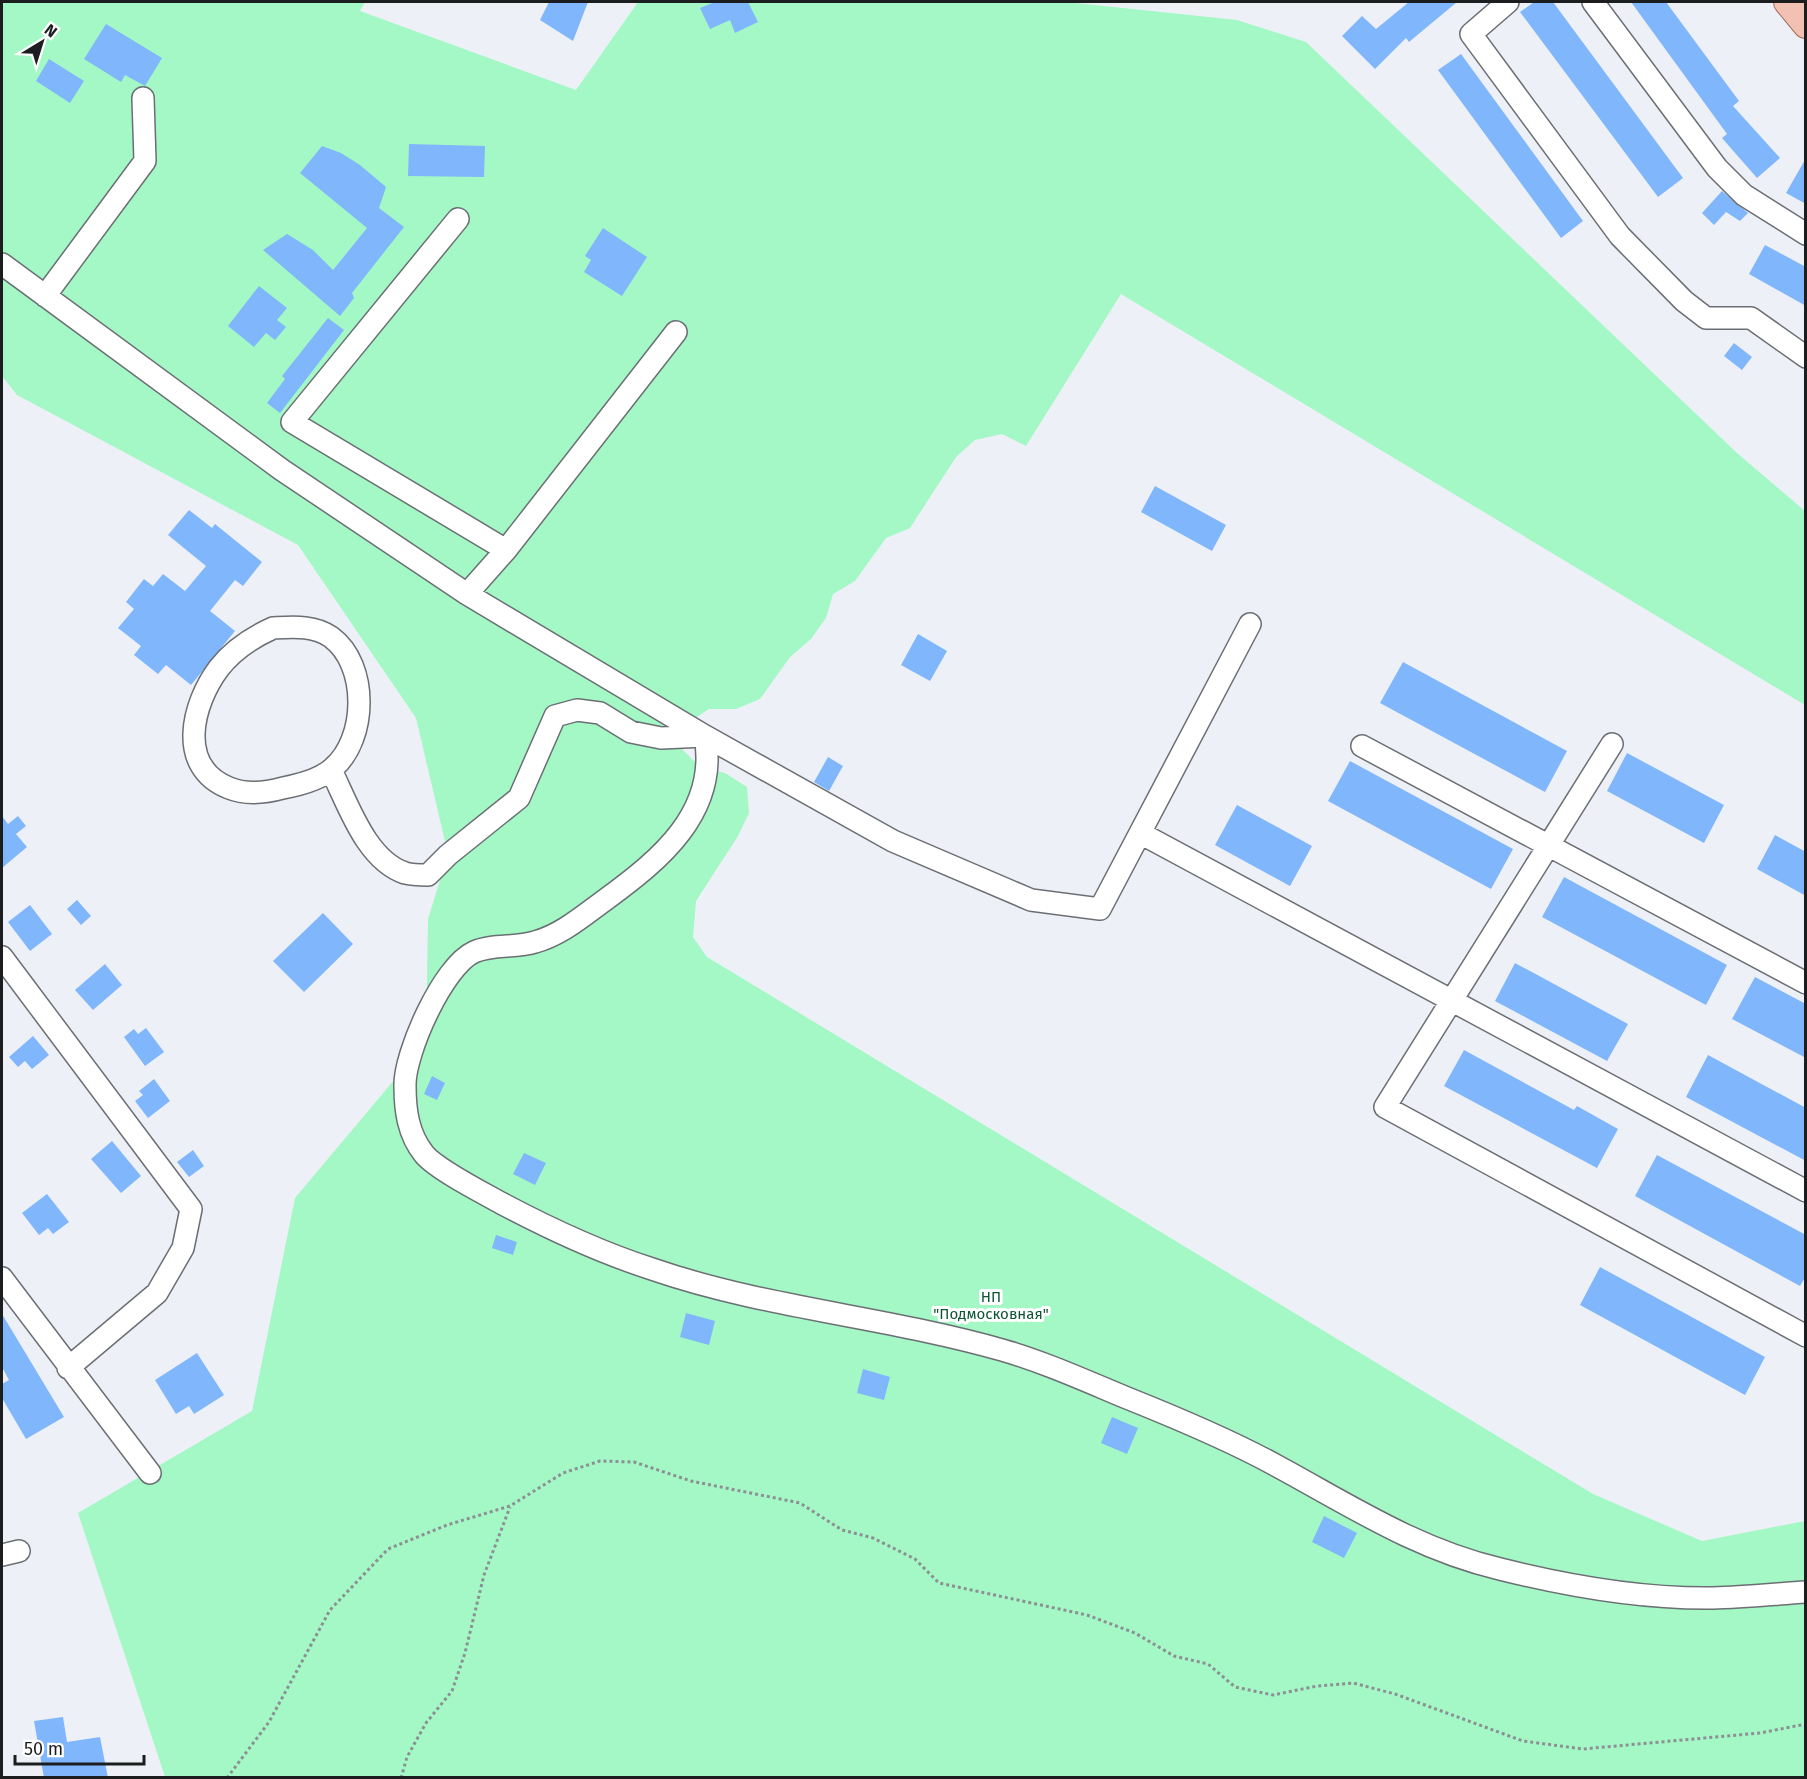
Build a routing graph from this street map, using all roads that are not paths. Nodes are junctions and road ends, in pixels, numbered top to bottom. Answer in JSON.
{"nodes":[{"id":1,"x":1508,"y":2,"type":"edge"},
{"id":2,"x":1593,"y":2,"type":"edge"},
{"id":3,"x":1787,"y":2,"type":"edge"},
{"id":4,"x":1806,"y":25,"type":"edge"},
{"id":5,"x":143,"y":98,"type":"dead end"},
{"id":6,"x":458,"y":219,"type":"dead end"},
{"id":7,"x":1806,"y":234,"type":"edge"},
{"id":8,"x":2,"y":264,"type":"edge"},
{"id":9,"x":45,"y":296,"type":"junction"},
{"id":10,"x":676,"y":333,"type":"dead end"},
{"id":11,"x":1806,"y":357,"type":"edge"},
{"id":12,"x":506,"y":550,"type":"junction"},
{"id":13,"x":467,"y":594,"type":"junction"},
{"id":14,"x":1250,"y":624,"type":"dead end"},
{"id":15,"x":705,"y":736,"type":"junction"},
{"id":16,"x":1612,"y":744,"type":"dead end"},
{"id":17,"x":1362,"y":746,"type":"dead end"},
{"id":18,"x":331,"y":771,"type":"junction"},
{"id":19,"x":1140,"y":833,"type":"junction"},
{"id":20,"x":1548,"y":845,"type":"junction"},
{"id":21,"x":2,"y":957,"type":"edge"},
{"id":22,"x":1806,"y":983,"type":"edge"},
{"id":23,"x":1454,"y":1002,"type":"junction"},
{"id":24,"x":1806,"y":1191,"type":"edge"},
{"id":25,"x":2,"y":1278,"type":"edge"},
{"id":26,"x":1806,"y":1336,"type":"edge"},
{"id":27,"x":68,"y":1368,"type":"junction"},
{"id":28,"x":150,"y":1473,"type":"dead end"},
{"id":29,"x":1806,"y":1592,"type":"edge"}],
"edges":[{"from":1,"to":11,"type":"street"},
{"from":2,"to":7,"type":"street"},
{"from":3,"to":4,"type":"main road"},
{"from":5,"to":9,"type":"street"},
{"from":6,"to":12,"type":"street"},
{"from":8,"to":9,"type":"street"},
{"from":9,"to":13,"type":"street"},
{"from":10,"to":12,"type":"street"},
{"from":12,"to":13,"type":"street"},
{"from":13,"to":15,"type":"street"},
{"from":14,"to":19,"type":"street"},
{"from":15,"to":18,"type":"street"},
{"from":15,"to":19,"type":"street"},
{"from":15,"to":29,"type":"street"},
{"from":16,"to":20,"type":"street"},
{"from":17,"to":20,"type":"street"},
{"from":18,"to":18,"type":"street"},
{"from":19,"to":23,"type":"street"},
{"from":20,"to":22,"type":"street"},
{"from":20,"to":23,"type":"street"},
{"from":21,"to":27,"type":"street"},
{"from":23,"to":24,"type":"street"},
{"from":23,"to":26,"type":"street"},
{"from":25,"to":27,"type":"street"},
{"from":27,"to":28,"type":"street"}]}
